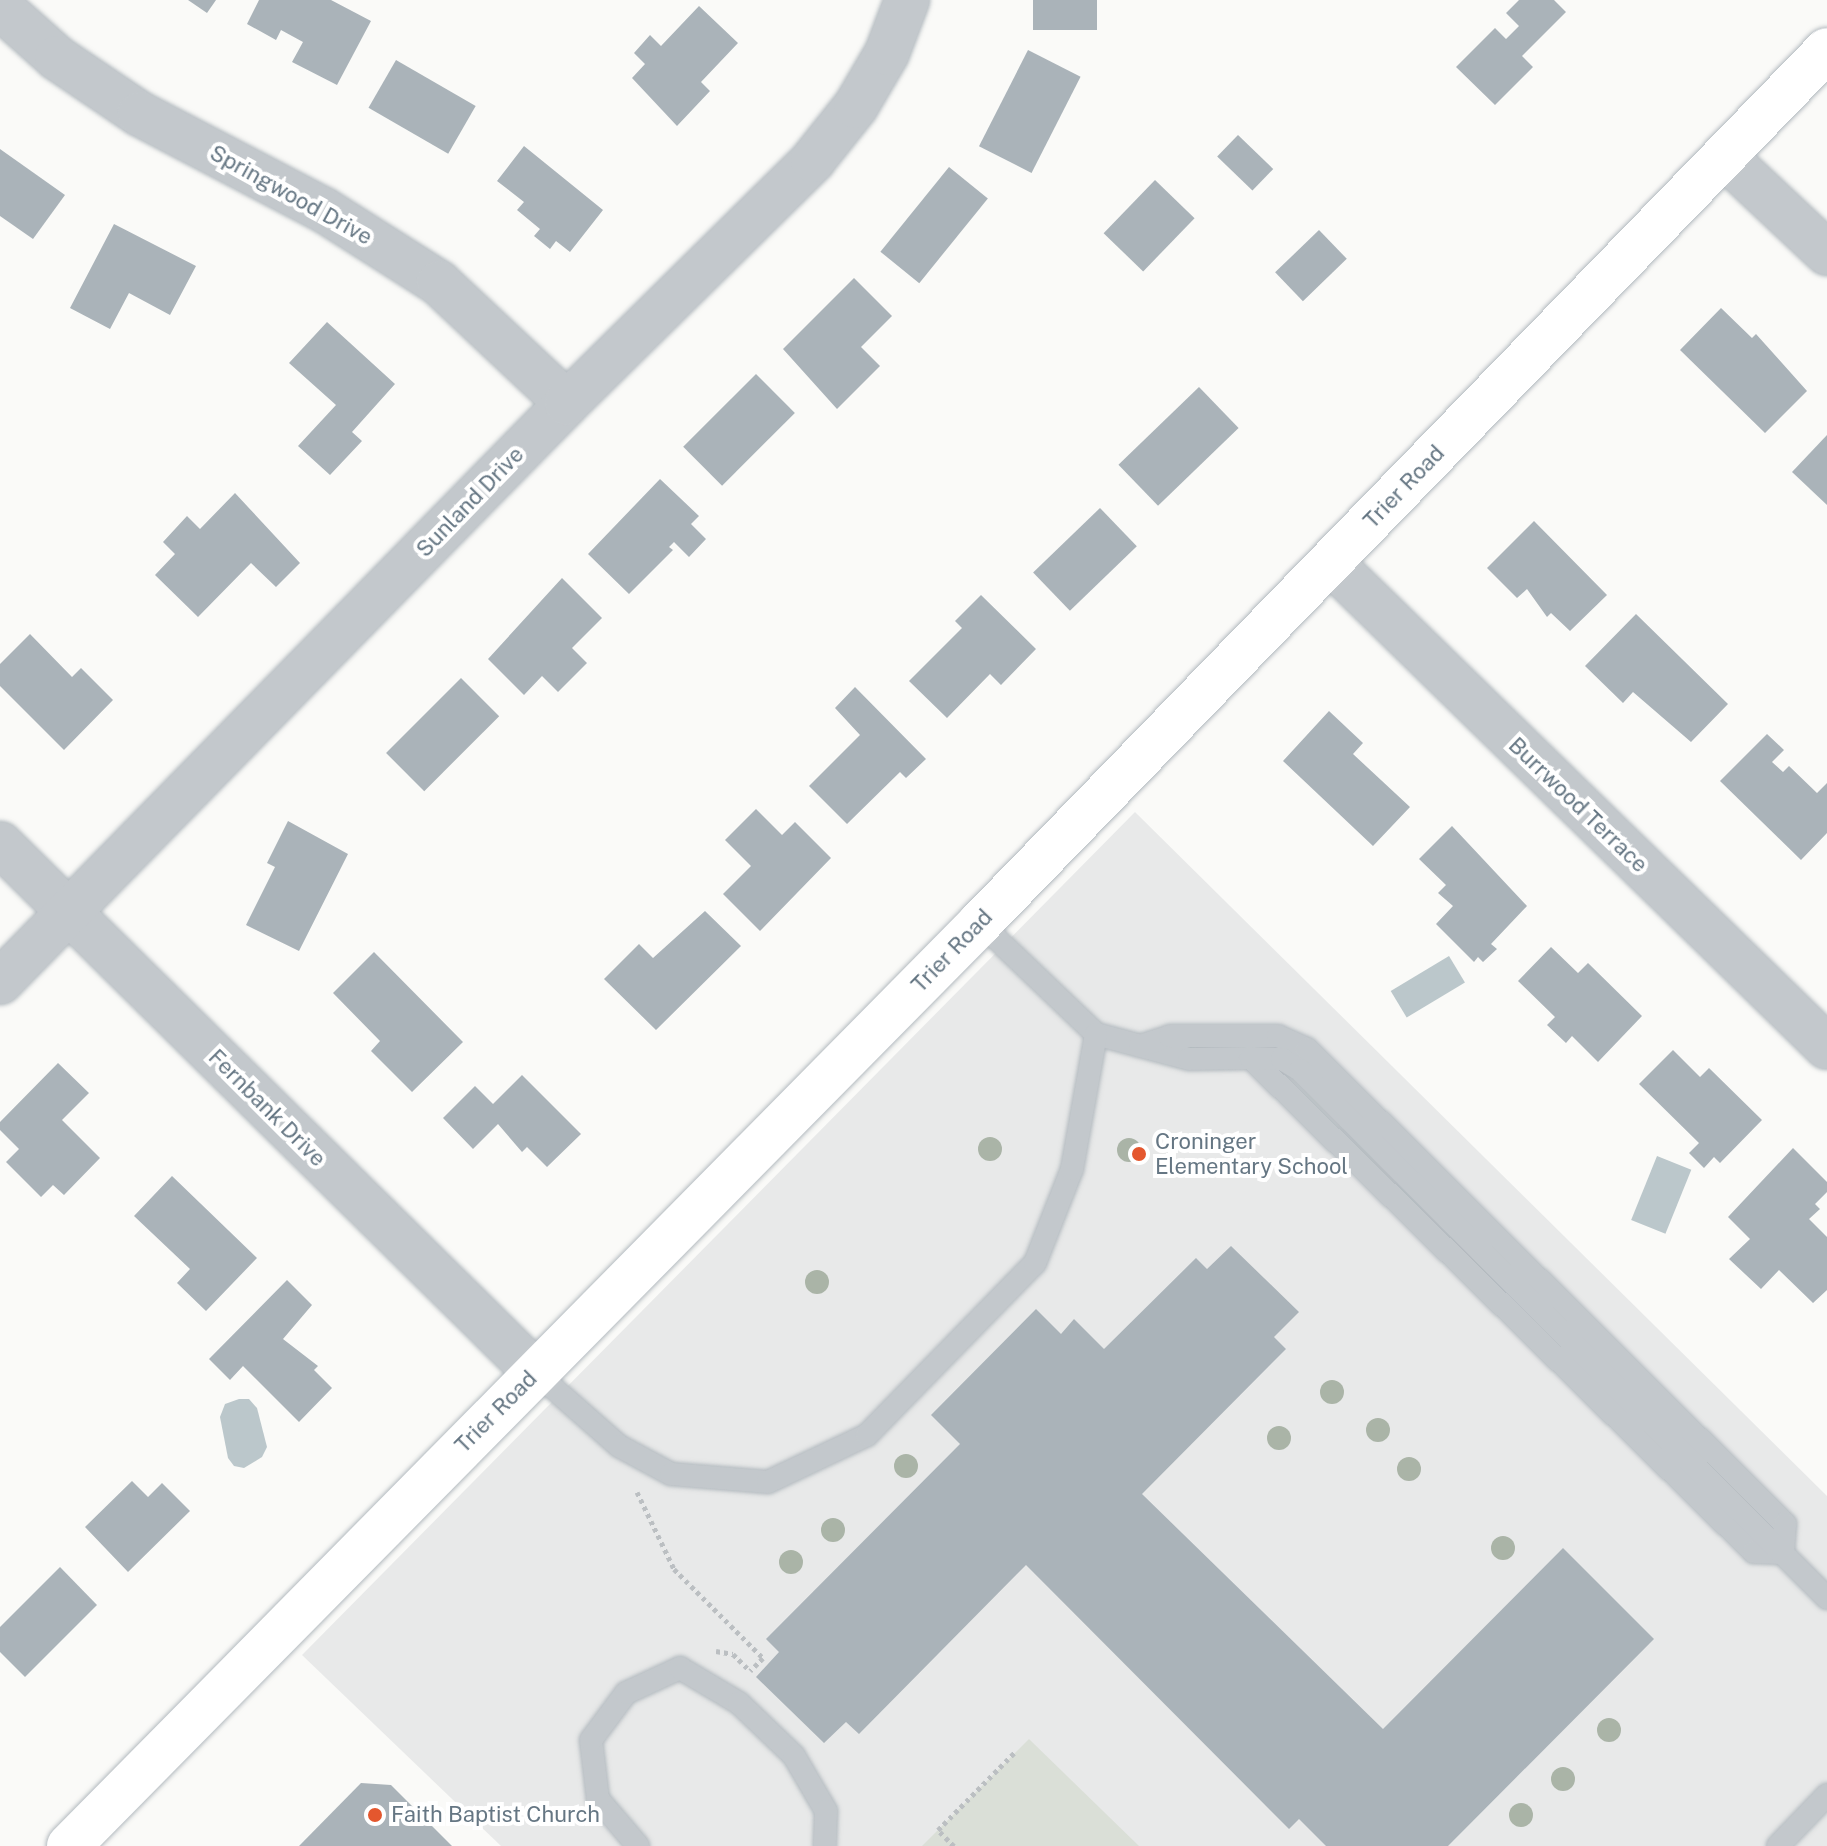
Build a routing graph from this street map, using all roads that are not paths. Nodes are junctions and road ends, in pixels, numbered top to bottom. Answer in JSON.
{"nodes":[{"id":1,"x":907,"y":0,"type":"edge"},
{"id":2,"x":0,"y":7,"type":"edge"},
{"id":3,"x":1827,"y":50,"type":"edge"},
{"id":4,"x":1726,"y":158,"type":"junction"},
{"id":5,"x":1827,"y":253,"type":"edge"},
{"id":6,"x":567,"y":403,"type":"junction"},
{"id":7,"x":1330,"y":562,"type":"junction"},
{"id":8,"x":0,"y":844,"type":"edge"},
{"id":9,"x":69,"y":912,"type":"junction"},
{"id":10,"x":980,"y":923,"type":"junction"},
{"id":11,"x":0,"y":982,"type":"edge"},
{"id":12,"x":1096,"y":1034,"type":"junction"},
{"id":13,"x":1140,"y":1046,"type":"junction"},
{"id":14,"x":1827,"y":1047,"type":"edge"},
{"id":15,"x":535,"y":1372,"type":"junction"},
{"id":16,"x":1783,"y":1553,"type":"junction"},
{"id":17,"x":1827,"y":1598,"type":"edge"},
{"id":18,"x":1827,"y":1795,"type":"edge"},
{"id":19,"x":69,"y":1846,"type":"edge"},
{"id":20,"x":638,"y":1846,"type":"edge"},
{"id":21,"x":825,"y":1846,"type":"edge"},
{"id":22,"x":1778,"y":1846,"type":"edge"}],
"edges":[{"from":1,"to":6,"type":"street","name":"Sunland Drive"},
{"from":2,"to":6,"type":"street","name":"Springwood Drive"},
{"from":3,"to":4,"type":"street","name":"Trier Road"},
{"from":4,"to":5,"type":"street"},
{"from":4,"to":7,"type":"street","name":"Trier Road"},
{"from":6,"to":9,"type":"street","name":"Sunland Drive"},
{"from":7,"to":10,"type":"street","name":"Trier Road"},
{"from":7,"to":14,"type":"street","name":"Burrwood Terrace"},
{"from":8,"to":9,"type":"street","name":"Fernbank Drive"},
{"from":9,"to":11,"type":"street","name":"Sunland Drive"},
{"from":9,"to":15,"type":"street","name":"Fernbank Drive"},
{"from":10,"to":12,"type":"lane"},
{"from":10,"to":15,"type":"street","name":"Trier Road"},
{"from":12,"to":13,"type":"lane"},
{"from":12,"to":15,"type":"lane"},
{"from":13,"to":16,"type":"lane"},
{"from":13,"to":16,"type":"lane"},
{"from":15,"to":19,"type":"street","name":"Trier Road"},
{"from":16,"to":17,"type":"lane"},
{"from":18,"to":22,"type":"lane"},
{"from":20,"to":21,"type":"lane"}]}
